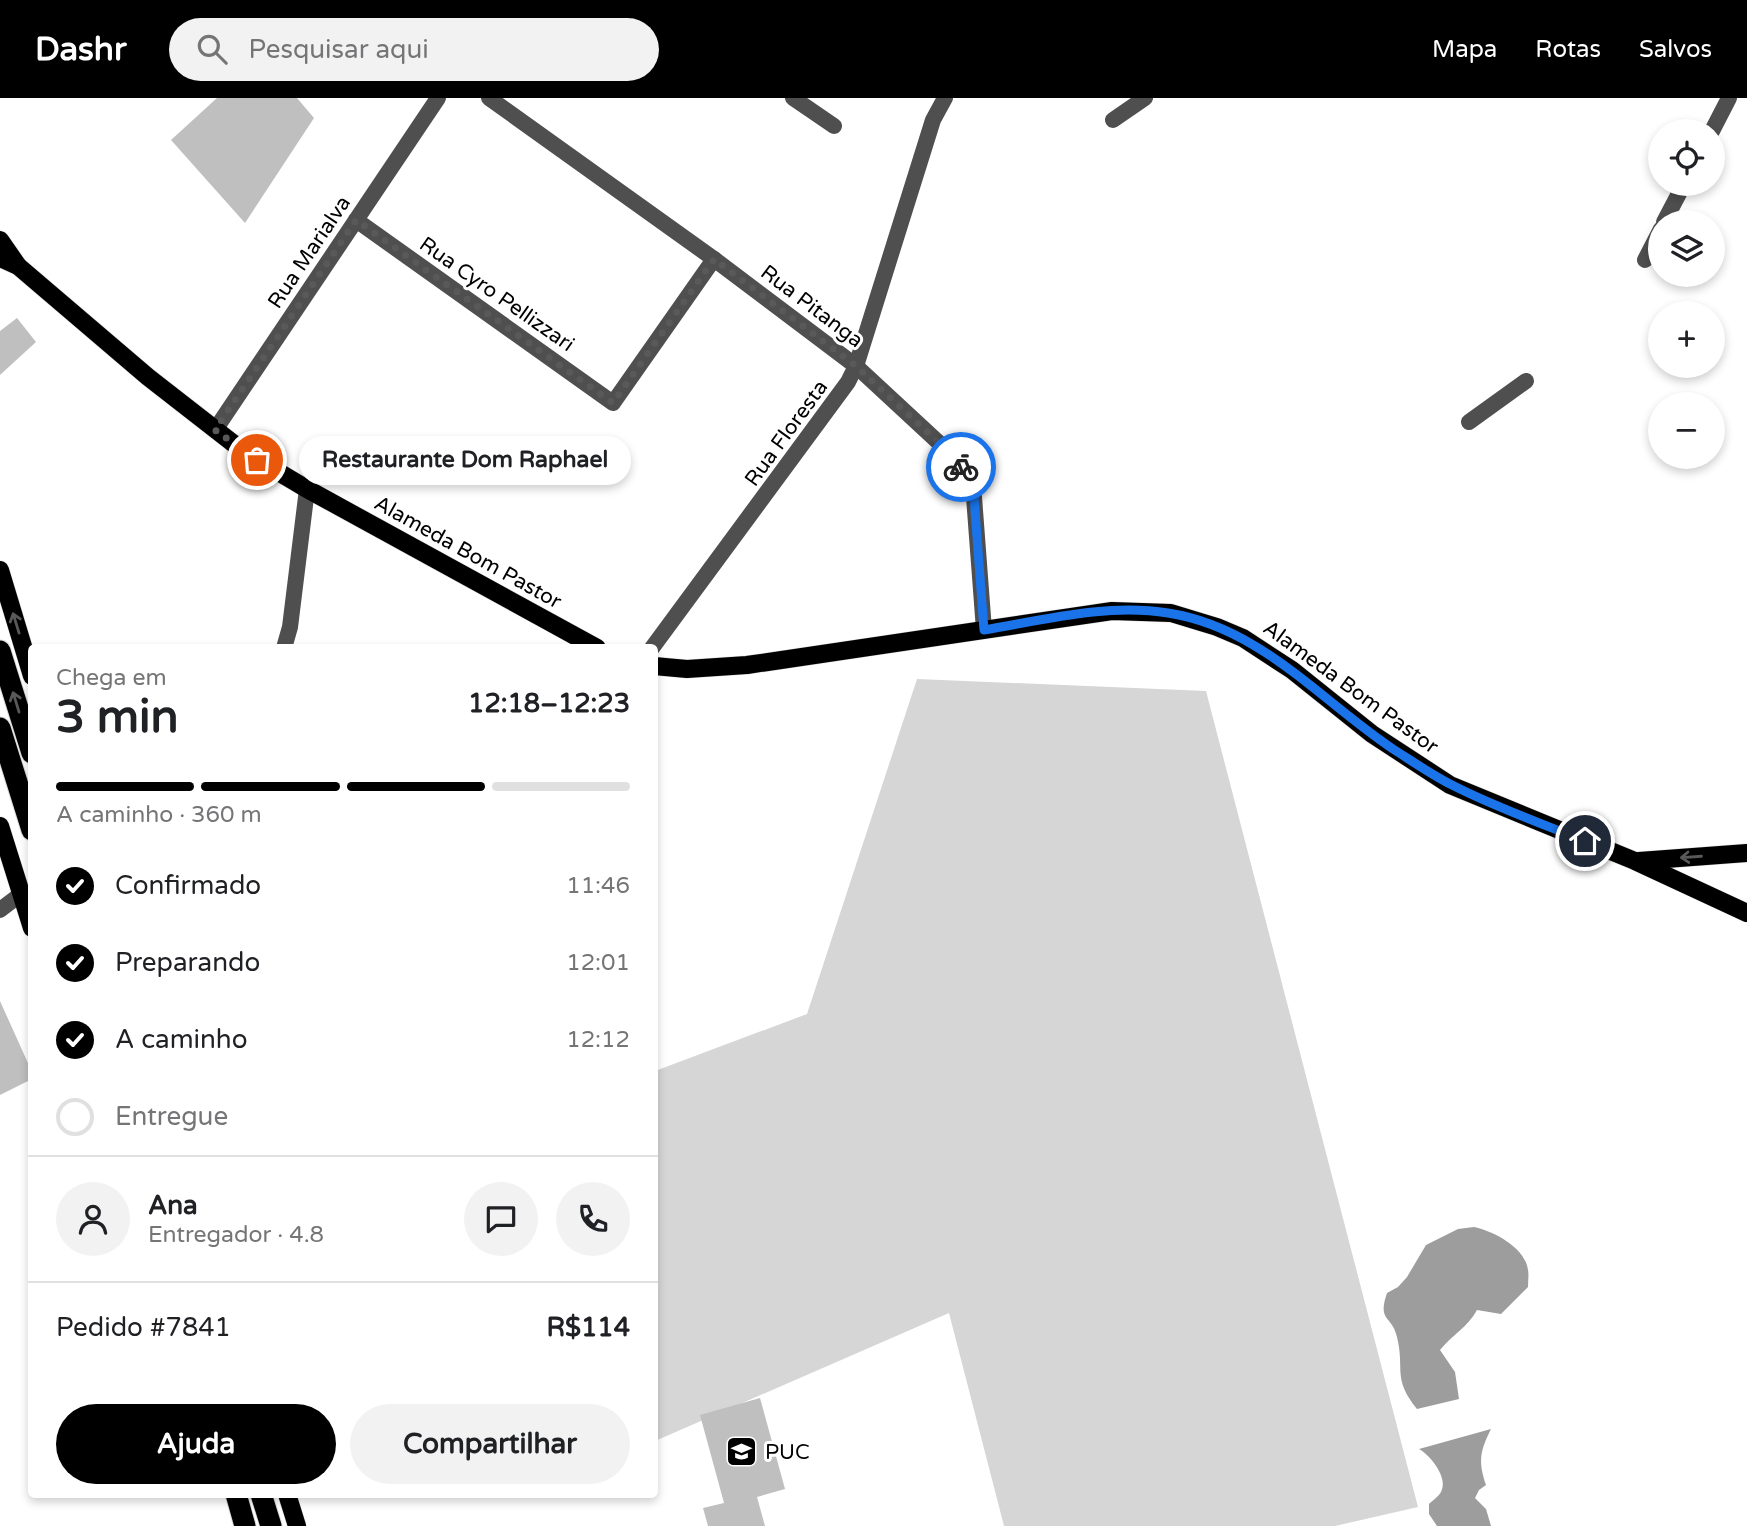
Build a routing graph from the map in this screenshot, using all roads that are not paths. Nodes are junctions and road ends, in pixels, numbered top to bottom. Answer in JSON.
{"nodes":[{"id":1,"x":438,"y":98,"type":"edge"},
{"id":2,"x":489,"y":98,"type":"edge"},
{"id":3,"x":793,"y":98,"type":"edge"},
{"id":4,"x":945,"y":98,"type":"edge"},
{"id":5,"x":1145,"y":98,"type":"edge"},
{"id":6,"x":1729,"y":98,"type":"edge"},
{"id":7,"x":1718,"y":119,"type":"edge"},
{"id":8,"x":1113,"y":120,"type":"dead end"},
{"id":9,"x":834,"y":126,"type":"dead end"},
{"id":10,"x":356,"y":220,"type":"junction"},
{"id":11,"x":0,"y":240,"type":"edge"},
{"id":12,"x":1648,"y":253,"type":"edge"},
{"id":13,"x":0,"y":258,"type":"edge"},
{"id":14,"x":714,"y":259,"type":"junction"},
{"id":15,"x":1644,"y":260,"type":"dead end"},
{"id":16,"x":18,"y":266,"type":"junction"},
{"id":17,"x":856,"y":366,"type":"junction"},
{"id":18,"x":1526,"y":381,"type":"dead end"},
{"id":19,"x":1469,"y":422,"type":"dead end"},
{"id":20,"x":215,"y":430,"type":"junction"},
{"id":21,"x":307,"y":489,"type":"junction"},
{"id":22,"x":0,"y":570,"type":"edge"},
{"id":23,"x":984,"y":630,"type":"junction"},
{"id":24,"x":285,"y":644,"type":"edge"},
{"id":25,"x":590,"y":644,"type":"edge"},
{"id":26,"x":655,"y":644,"type":"edge"},
{"id":27,"x":0,"y":651,"type":"edge"},
{"id":28,"x":28,"y":663,"type":"edge"},
{"id":29,"x":658,"y":666,"type":"edge"},
{"id":30,"x":0,"y":728,"type":"edge"},
{"id":31,"x":28,"y":741,"type":"edge"},
{"id":32,"x":28,"y":817,"type":"edge"},
{"id":33,"x":0,"y":826,"type":"edge"},
{"id":34,"x":1747,"y":853,"type":"edge"},
{"id":35,"x":1635,"y":861,"type":"junction"},
{"id":36,"x":21,"y":894,"type":"junction"},
{"id":37,"x":0,"y":910,"type":"edge"},
{"id":38,"x":1747,"y":913,"type":"edge"},
{"id":39,"x":28,"y":916,"type":"edge"},
{"id":40,"x":237,"y":1498,"type":"edge"},
{"id":41,"x":262,"y":1498,"type":"edge"},
{"id":42,"x":288,"y":1498,"type":"edge"},
{"id":43,"x":245,"y":1526,"type":"edge"},
{"id":44,"x":271,"y":1526,"type":"edge"},
{"id":45,"x":297,"y":1526,"type":"edge"}],
"edges":[{"from":1,"to":10,"type":"street","name":"Rua Marialva"},
{"from":2,"to":14,"type":"street","name":"Rua Pitanga"},
{"from":3,"to":9,"type":"street"},
{"from":4,"to":17,"type":"street","name":"Rua Floresta"},
{"from":5,"to":8,"type":"street"},
{"from":6,"to":7,"type":"street"},
{"from":10,"to":14,"type":"street","name":"Rua Cyro Pellizzari"},
{"from":10,"to":20,"type":"street","name":"Rua Marialva"},
{"from":11,"to":16,"type":"main road","name":"Alameda Bom Pastor"},
{"from":12,"to":15,"type":"street"},
{"from":13,"to":16,"type":"main road","name":"Alameda Bom Pastor"},
{"from":14,"to":17,"type":"street","name":"Rua Pitanga"},
{"from":16,"to":20,"type":"main road","name":"Alameda Bom Pastor"},
{"from":17,"to":23,"type":"street","name":"Rua Pitanga"},
{"from":17,"to":26,"type":"street","name":"Rua Floresta"},
{"from":18,"to":19,"type":"street"},
{"from":20,"to":21,"type":"main road","name":"Alameda Bom Pastor"},
{"from":21,"to":24,"type":"street"},
{"from":21,"to":25,"type":"main road","name":"Alameda Bom Pastor"},
{"from":28,"to":22,"type":"main road","one_way":true},
{"from":23,"to":29,"type":"main road","name":"Alameda Bom Pastor"},
{"from":23,"to":35,"type":"main road","name":"Alameda Bom Pastor"},
{"from":31,"to":27,"type":"highway","one_way":true},
{"from":30,"to":32,"type":"highway"},
{"from":33,"to":36,"type":"main road"},
{"from":34,"to":35,"type":"main road","one_way":true},
{"from":35,"to":38,"type":"main road","name":"Alameda Bom Pastor"},
{"from":36,"to":37,"type":"street"},
{"from":36,"to":39,"type":"main road"},
{"from":40,"to":43,"type":"highway"},
{"from":41,"to":44,"type":"highway"},
{"from":42,"to":45,"type":"main road"}]}
